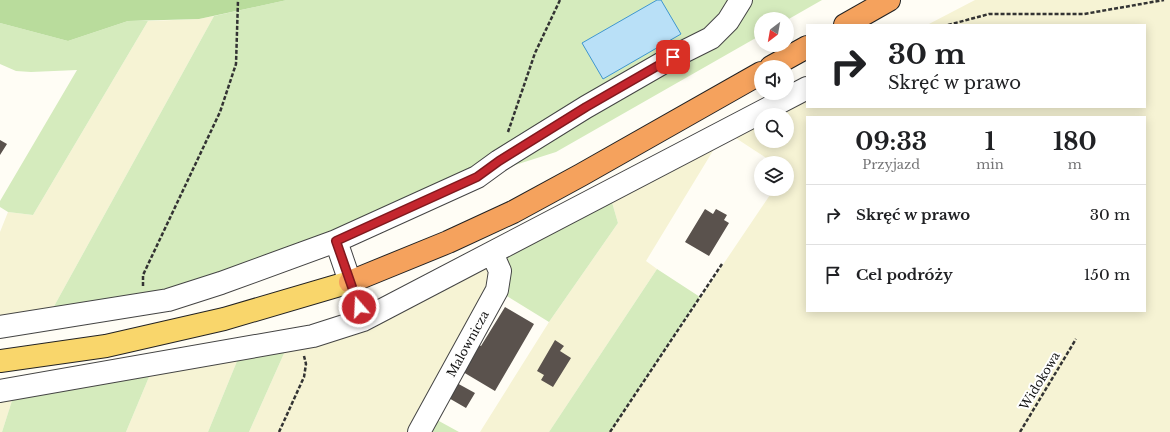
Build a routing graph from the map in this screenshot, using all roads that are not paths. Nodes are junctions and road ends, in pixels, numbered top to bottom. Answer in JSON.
{"nodes":[{"id":1,"x":741,"y":0,"type":"edge"},
{"id":2,"x":889,"y":0,"type":"edge"},
{"id":3,"x":847,"y":24,"type":"edge"},
{"id":4,"x":806,"y":48,"type":"edge"},
{"id":5,"x":784,"y":60,"type":"edge"},
{"id":6,"x":754,"y":77,"type":"edge"},
{"id":7,"x":806,"y":89,"type":"edge"},
{"id":8,"x":336,"y":241,"type":"junction"},
{"id":9,"x":492,"y":253,"type":"junction"},
{"id":10,"x":350,"y":282,"type":"junction"},
{"id":11,"x":363,"y":320,"type":"junction"},
{"id":12,"x":0,"y":327,"type":"edge"},
{"id":13,"x":0,"y":361,"type":"edge"},
{"id":14,"x":0,"y":391,"type":"edge"},
{"id":15,"x":419,"y":432,"type":"edge"}],
"edges":[{"from":1,"to":8,"type":"street"},
{"from":2,"to":3,"type":"highway"},
{"from":4,"to":5,"type":"highway"},
{"from":6,"to":10,"type":"highway"},
{"from":7,"to":9,"type":"street"},
{"from":8,"to":10,"type":"street"},
{"from":8,"to":12,"type":"street"},
{"from":9,"to":11,"type":"street"},
{"from":9,"to":15,"type":"street","name":"Malownicza"},
{"from":10,"to":11,"type":"street"},
{"from":10,"to":13,"type":"main road"},
{"from":11,"to":14,"type":"street"}]}
